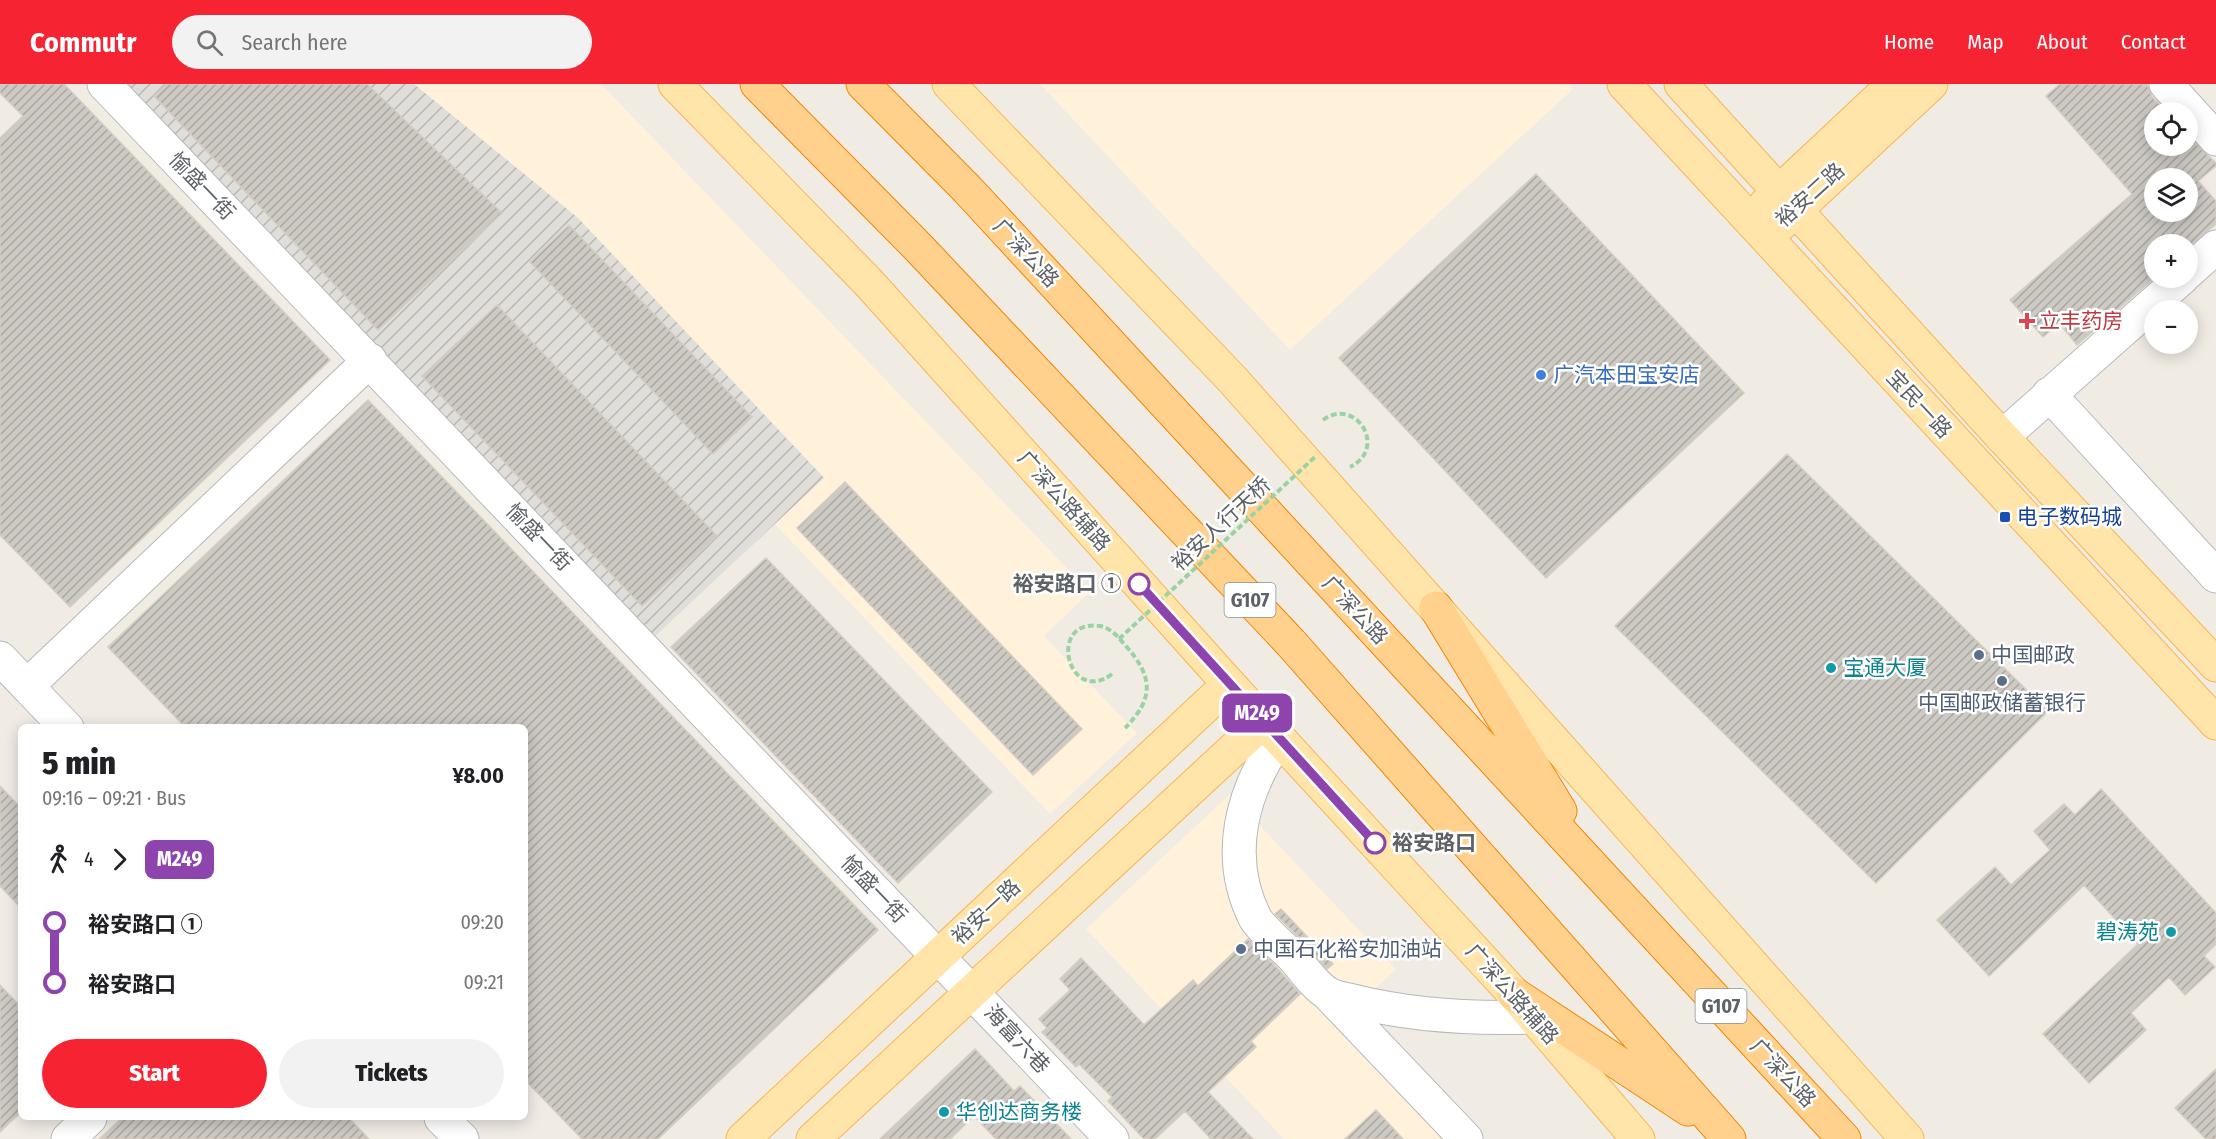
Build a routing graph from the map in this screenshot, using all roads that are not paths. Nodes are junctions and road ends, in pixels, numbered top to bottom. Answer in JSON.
{"nodes":[{"id":1,"x":104,"y":84,"type":"edge"},
{"id":2,"x":675,"y":84,"type":"edge"},
{"id":3,"x":757,"y":84,"type":"edge"},
{"id":4,"x":863,"y":84,"type":"edge"},
{"id":5,"x":949,"y":84,"type":"edge"},
{"id":6,"x":1624,"y":84,"type":"edge"},
{"id":7,"x":1681,"y":84,"type":"edge"},
{"id":8,"x":1894,"y":84,"type":"edge"},
{"id":9,"x":1931,"y":84,"type":"edge"},
{"id":10,"x":2166,"y":84,"type":"edge"},
{"id":11,"x":2216,"y":139,"type":"edge"},
{"id":12,"x":1788,"y":200,"type":"junction"},
{"id":13,"x":1755,"y":228,"type":"junction"},
{"id":14,"x":2216,"y":248,"type":"edge"},
{"id":15,"x":2198,"y":264,"type":"edge"},
{"id":16,"x":2171,"y":288,"type":"edge"},
{"id":17,"x":370,"y":360,"type":"junction"},
{"id":18,"x":2049,"y":394,"type":"junction"},
{"id":19,"x":2002,"y":437,"type":"junction"},
{"id":20,"x":2216,"y":576,"type":"edge"},
{"id":21,"x":1436,"y":608,"type":"junction"},
{"id":22,"x":0,"y":658,"type":"edge"},
{"id":23,"x":2216,"y":665,"type":"edge"},
{"id":24,"x":1229,"y":684,"type":"junction"},
{"id":25,"x":27,"y":686,"type":"junction"},
{"id":26,"x":2216,"y":723,"type":"edge"},
{"id":27,"x":63,"y":724,"type":"edge"},
{"id":28,"x":1272,"y":730,"type":"junction"},
{"id":29,"x":1599,"y":874,"type":"junction"},
{"id":30,"x":939,"y":956,"type":"junction"},
{"id":31,"x":972,"y":992,"type":"junction"},
{"id":32,"x":1328,"y":994,"type":"junction"},
{"id":33,"x":1524,"y":1006,"type":"junction"},
{"id":34,"x":88,"y":1120,"type":"edge"},
{"id":35,"x":443,"y":1120,"type":"edge"},
{"id":36,"x":1726,"y":1136,"type":"edge"},
{"id":37,"x":68,"y":1139,"type":"edge"},
{"id":38,"x":462,"y":1139,"type":"edge"},
{"id":39,"x":743,"y":1139,"type":"edge"},
{"id":40,"x":813,"y":1139,"type":"edge"},
{"id":41,"x":1112,"y":1139,"type":"edge"},
{"id":42,"x":1466,"y":1139,"type":"edge"},
{"id":43,"x":1638,"y":1139,"type":"edge"},
{"id":44,"x":1844,"y":1139,"type":"edge"},
{"id":45,"x":1907,"y":1139,"type":"edge"}],
"edges":[{"from":1,"to":17,"type":"street","name":"愉盛一街"},
{"from":2,"to":24,"type":"main road","name":"广深公路辅路"},
{"from":3,"to":36,"type":"highway","number":"G107"},
{"from":4,"to":29,"type":"highway","name":"广深公路","number":"G107"},
{"from":5,"to":21,"type":"main road"},
{"from":6,"to":13,"type":"main road","name":"宝民一路"},
{"from":7,"to":12,"type":"main road","name":"宝民一路"},
{"from":8,"to":12,"type":"main road","name":"裕安二路"},
{"from":9,"to":12,"type":"main road","name":"裕安二路"},
{"from":10,"to":11,"type":"street"},
{"from":12,"to":13,"type":"main road","name":"裕安二路"},
{"from":12,"to":19,"type":"main road","name":"宝民一路"},
{"from":13,"to":26,"type":"main road","name":"宝民一路"},
{"from":14,"to":15,"type":"street"},
{"from":16,"to":18,"type":"street"},
{"from":17,"to":25,"type":"street"},
{"from":17,"to":30,"type":"street","name":"愉盛一街"},
{"from":18,"to":19,"type":"street"},
{"from":18,"to":20,"type":"street"},
{"from":19,"to":23,"type":"main road","name":"宝民一路"},
{"from":21,"to":29,"type":"highway"},
{"from":21,"to":45,"type":"main road"},
{"from":22,"to":25,"type":"street"},
{"from":24,"to":28,"type":"main road","name":"广深公路辅路"},
{"from":24,"to":30,"type":"main road","name":"裕安一路"},
{"from":25,"to":27,"type":"street"},
{"from":28,"to":31,"type":"main road"},
{"from":28,"to":32,"type":"street"},
{"from":28,"to":33,"type":"main road","name":"广深公路辅路"},
{"from":29,"to":44,"type":"highway","name":"广深公路","number":"G107"},
{"from":30,"to":31,"type":"street","name":"愉盛一街"},
{"from":30,"to":39,"type":"main road","name":"裕安一路"},
{"from":31,"to":40,"type":"main road"},
{"from":31,"to":41,"type":"street","name":"海富六巷"},
{"from":32,"to":33,"type":"street"},
{"from":32,"to":42,"type":"street"},
{"from":33,"to":36,"type":"highway"},
{"from":33,"to":43,"type":"main road","name":"广深公路辅路"},
{"from":34,"to":37,"type":"street"},
{"from":35,"to":38,"type":"street"}]}
